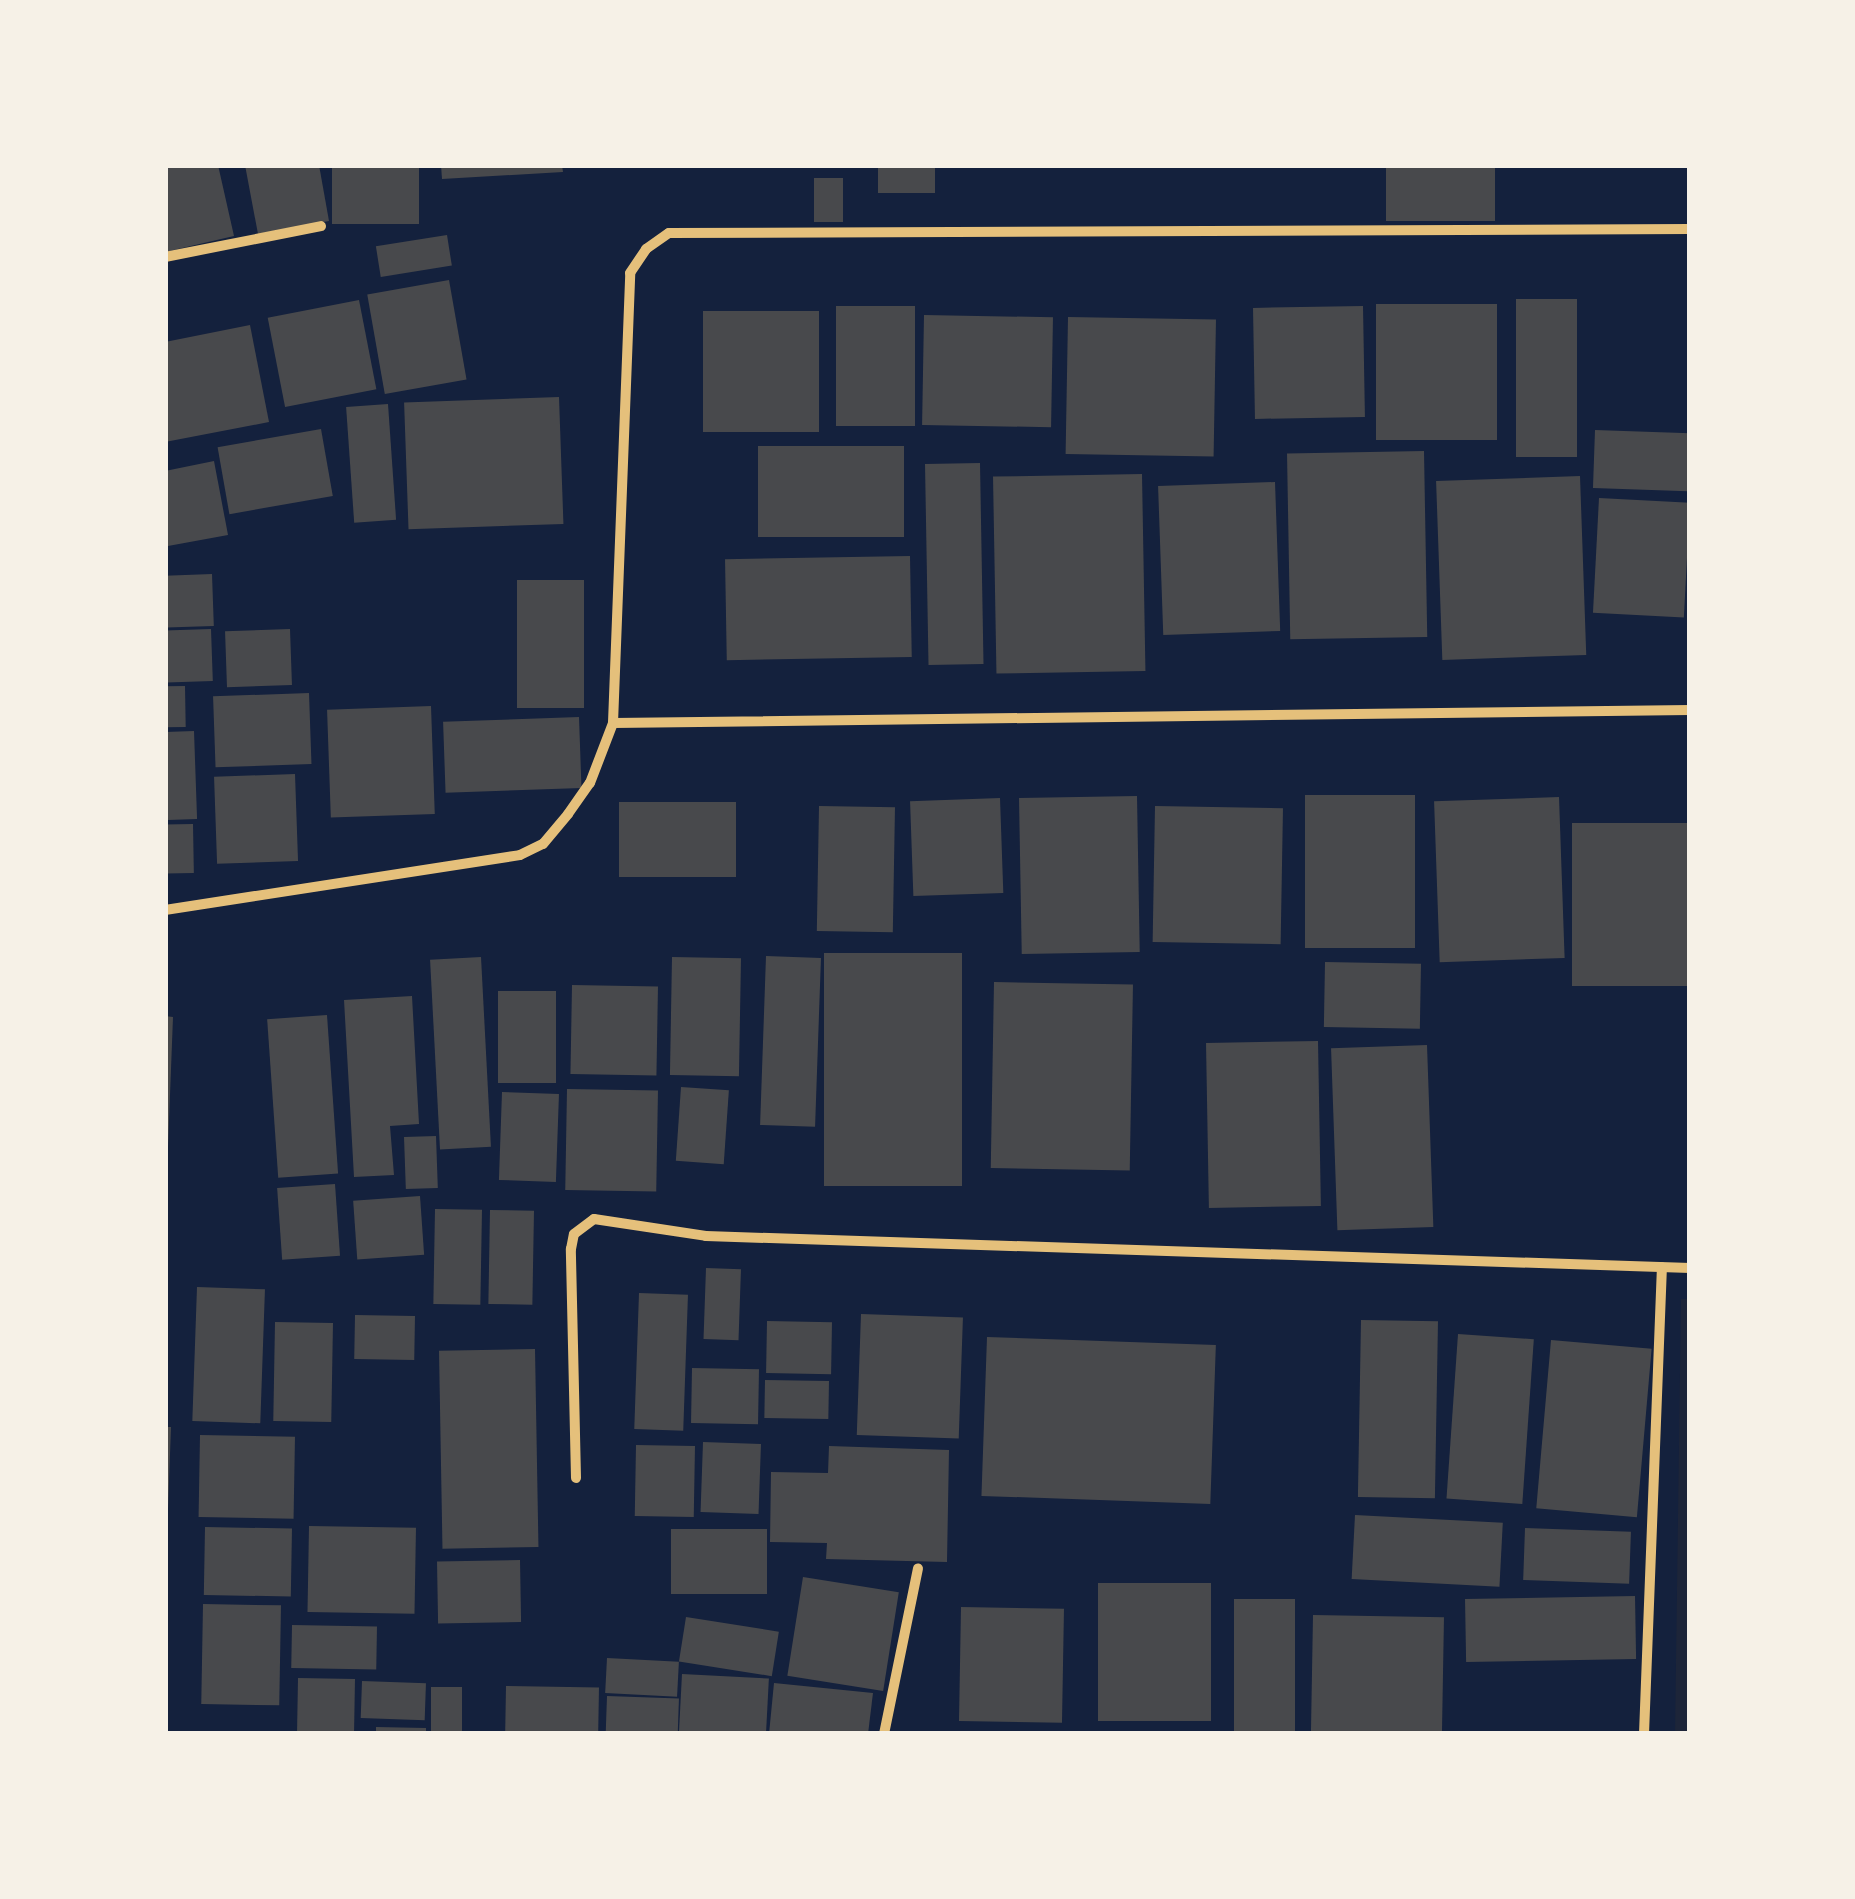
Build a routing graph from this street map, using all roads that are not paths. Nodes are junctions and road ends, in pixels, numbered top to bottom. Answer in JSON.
{"nodes":[{"id":1,"x":321,"y":226,"type":"dead end"},
{"id":2,"x":1690,"y":229,"type":"edge"},
{"id":3,"x":165,"y":257,"type":"edge"},
{"id":4,"x":1690,"y":710,"type":"edge"},
{"id":5,"x":613,"y":723,"type":"junction"},
{"id":6,"x":165,"y":910,"type":"edge"},
{"id":7,"x":1662,"y":1267,"type":"junction"},
{"id":8,"x":1690,"y":1268,"type":"edge"},
{"id":9,"x":576,"y":1478,"type":"dead end"},
{"id":10,"x":918,"y":1568,"type":"dead end"},
{"id":11,"x":884,"y":1734,"type":"edge"},
{"id":12,"x":1644,"y":1734,"type":"edge"}],
"edges":[{"from":1,"to":3,"type":"street"},
{"from":2,"to":5,"type":"street"},
{"from":4,"to":5,"type":"street"},
{"from":5,"to":6,"type":"street"},
{"from":7,"to":8,"type":"street"},
{"from":7,"to":9,"type":"street"},
{"from":7,"to":12,"type":"street"},
{"from":10,"to":11,"type":"street"}]}
